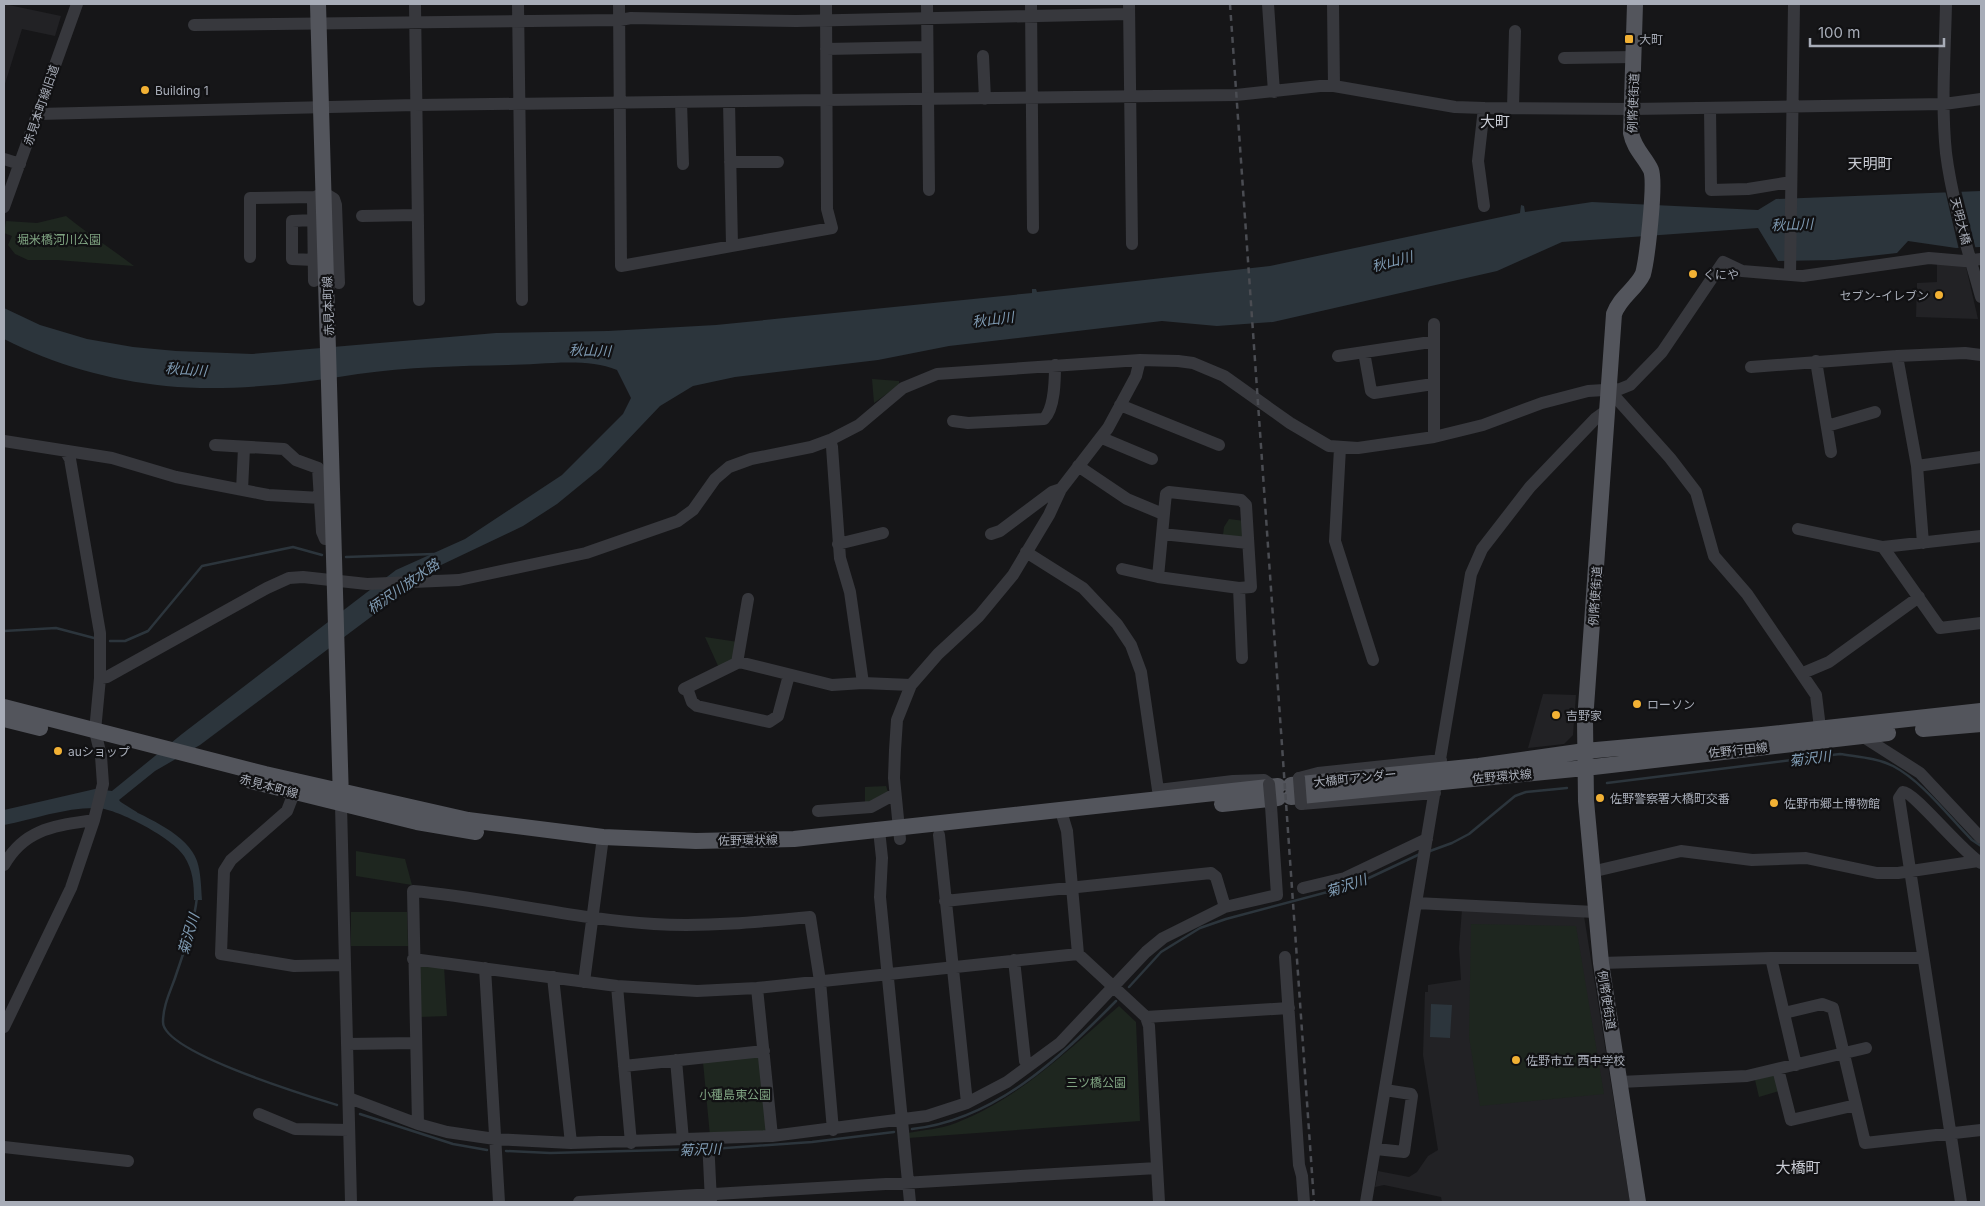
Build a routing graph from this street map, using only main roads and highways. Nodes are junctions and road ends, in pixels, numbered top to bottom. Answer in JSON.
{"nodes":[{"id":1,"x":318,"y":4,"type":"edge"},
{"id":2,"x":1635,"y":4,"type":"edge"},
{"id":3,"x":4,"y":707,"type":"edge"},
{"id":4,"x":1981,"y":711,"type":"edge"},
{"id":5,"x":4,"y":719,"type":"edge"},
{"id":6,"x":1981,"y":724,"type":"edge"},
{"id":7,"x":1820,"y":735,"type":"junction"},
{"id":8,"x":96,"y":736,"type":"junction"},
{"id":9,"x":1585,"y":751,"type":"junction"},
{"id":10,"x":187,"y":759,"type":"junction"},
{"id":11,"x":1585,"y":768,"type":"junction"},
{"id":12,"x":1438,"y":776,"type":"junction"},
{"id":13,"x":1419,"y":777,"type":"joint"},
{"id":14,"x":341,"y":798,"type":"junction"},
{"id":15,"x":1158,"y":806,"type":"joint"},
{"id":16,"x":1062,"y":816,"type":"junction"},
{"id":17,"x":899,"y":833,"type":"junction"},
{"id":18,"x":1638,"y":1202,"type":"edge"}],
"edges":[{"from":1,"to":14,"type":"main road","name":"赤見本町線"},
{"from":2,"to":9,"type":"main road","name":"例幣使街道"},
{"from":3,"to":8,"type":"main road"},
{"from":4,"to":7,"type":"main road","name":"佐野行田線"},
{"from":5,"to":8,"type":"main road"},
{"from":6,"to":7,"type":"main road","name":"佐野行田線"},
{"from":7,"to":9,"type":"main road","name":"佐野行田線"},
{"from":7,"to":11,"type":"main road","name":"佐野行田線"},
{"from":8,"to":10,"type":"main road"},
{"from":9,"to":11,"type":"main road","name":"例幣使街道"},
{"from":9,"to":12,"type":"main road","name":"佐野環状線"},
{"from":10,"to":14,"type":"main road","name":"赤見本町線"},
{"from":10,"to":14,"type":"main road","name":"赤見本町線"},
{"from":11,"to":12,"type":"main road","name":"佐野環状線"},
{"from":11,"to":18,"type":"main road","name":"例幣使街道"},
{"from":12,"to":13,"type":"main road","name":"佐野環状線"},
{"from":13,"to":15,"type":"main road","name":"大橋町アンダー"},
{"from":14,"to":17,"type":"main road","name":"佐野環状線"},
{"from":15,"to":16,"type":"main road","name":"佐野環状線"},
{"from":16,"to":17,"type":"main road","name":"佐野環状線"},
{"from":16,"to":17,"type":"main road","name":"佐野環状線"}]}
